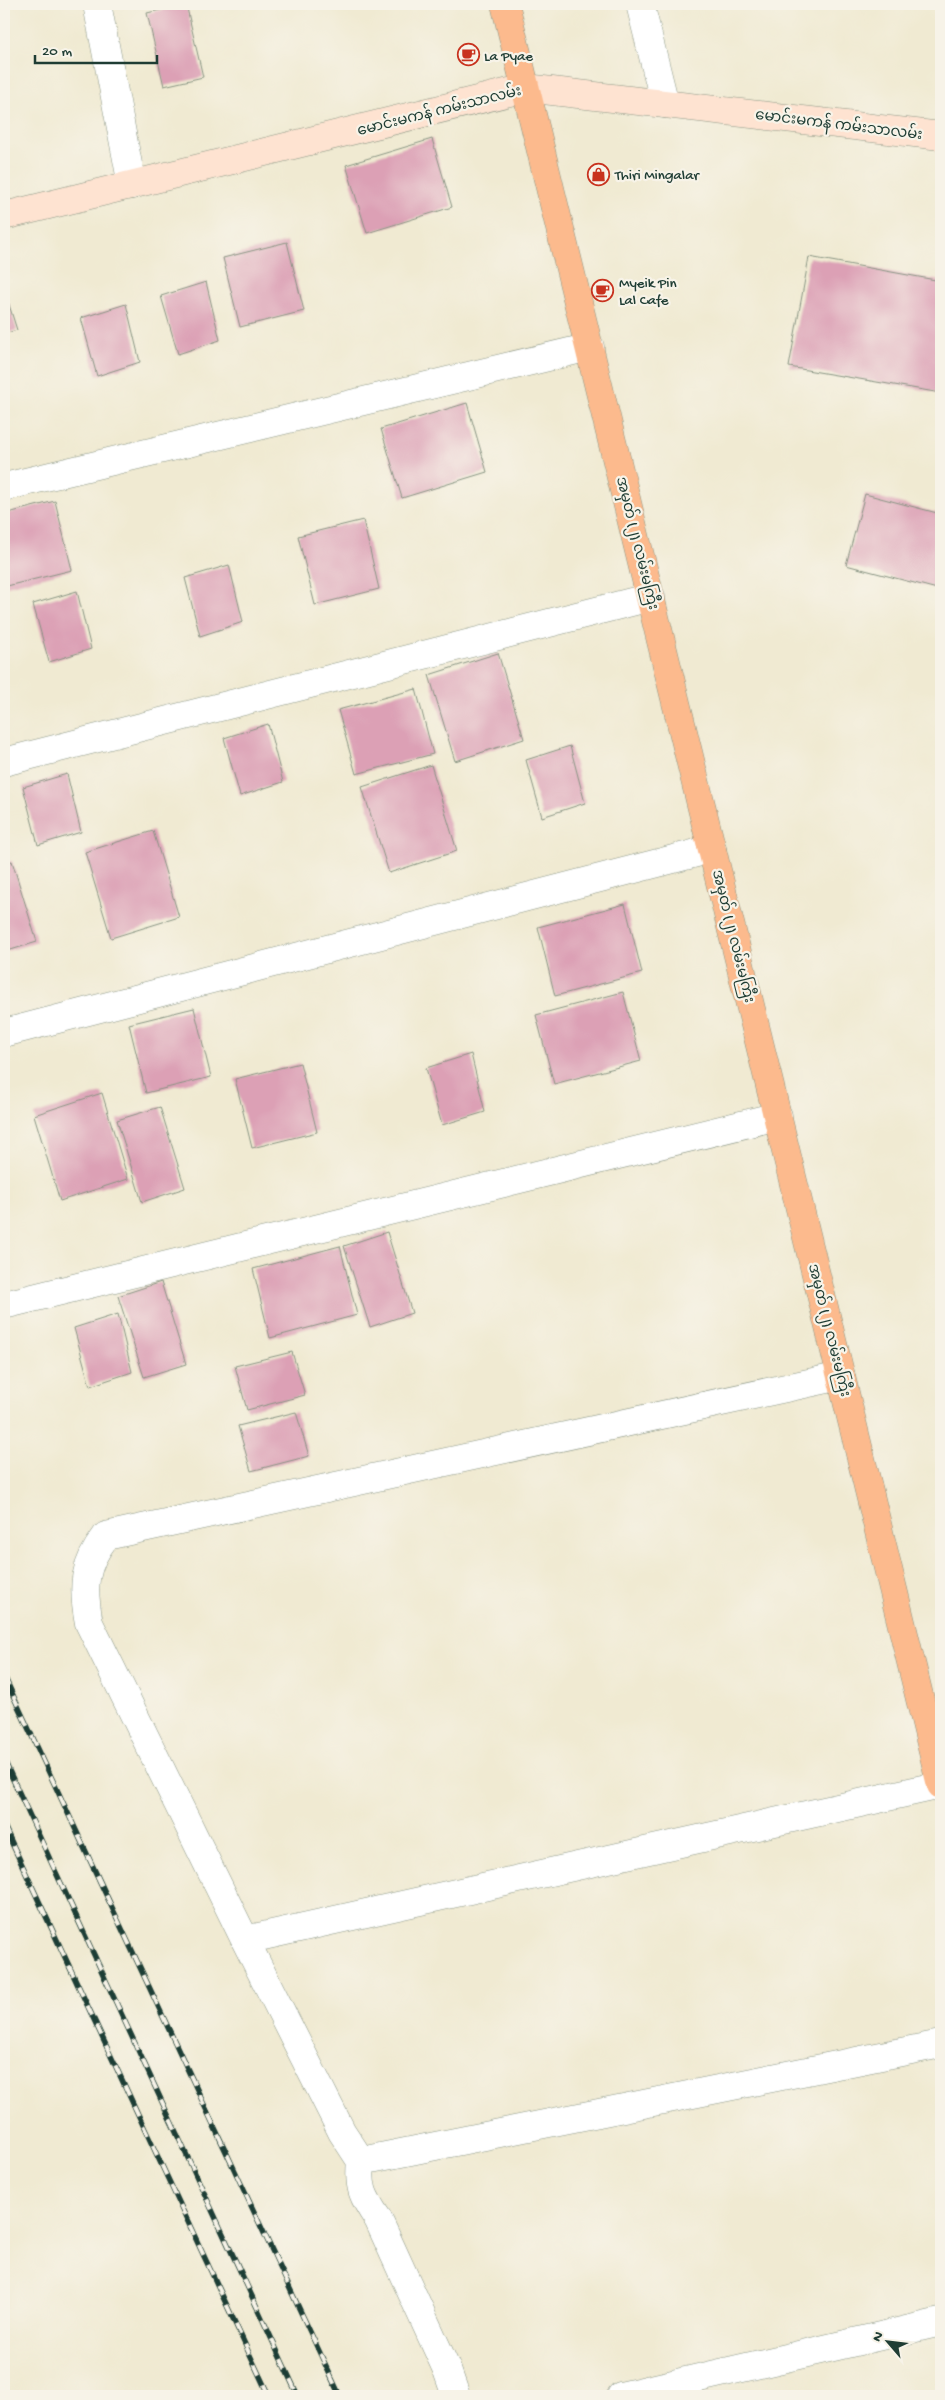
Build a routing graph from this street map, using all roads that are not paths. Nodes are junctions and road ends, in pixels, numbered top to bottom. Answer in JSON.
{"nodes":[{"id":1,"x":97,"y":4,"type":"edge"},
{"id":2,"x":505,"y":4,"type":"edge"},
{"id":3,"x":640,"y":4,"type":"edge"},
{"id":4,"x":526,"y":88,"type":"junction"},
{"id":5,"x":665,"y":104,"type":"junction"},
{"id":6,"x":941,"y":136,"type":"edge"},
{"id":7,"x":132,"y":185,"type":"junction"},
{"id":8,"x":4,"y":216,"type":"edge"},
{"id":9,"x":590,"y":347,"type":"junction"},
{"id":10,"x":4,"y":487,"type":"edge"},
{"id":11,"x":651,"y":598,"type":"junction"},
{"id":12,"x":4,"y":762,"type":"edge"},
{"id":13,"x":712,"y":849,"type":"junction"},
{"id":14,"x":4,"y":1033,"type":"edge"},
{"id":15,"x":778,"y":1116,"type":"junction"},
{"id":16,"x":4,"y":1305,"type":"edge"},
{"id":17,"x":841,"y":1376,"type":"junction"},
{"id":18,"x":941,"y":1785,"type":"edge"},
{"id":19,"x":245,"y":1940,"type":"junction"},
{"id":20,"x":941,"y":2044,"type":"edge"},
{"id":21,"x":361,"y":2161,"type":"junction"},
{"id":22,"x":941,"y":2322,"type":"edge"},
{"id":23,"x":456,"y":2396,"type":"edge"},
{"id":24,"x":621,"y":2396,"type":"edge"}],
"edges":[{"from":1,"to":7,"type":"street"},
{"from":2,"to":4,"type":"main road","name":"အမှတ် (၂) လမ်းမကြီး"},
{"from":3,"to":5,"type":"street"},
{"from":4,"to":5,"type":"main road","name":"မောင်းမကန် ကမ်းသာလမ်း"},
{"from":4,"to":7,"type":"main road","name":"မောင်းမကန် ကမ်းသာလမ်း"},
{"from":4,"to":9,"type":"main road","name":"အမှတ် (၂) လမ်းမကြီး"},
{"from":5,"to":6,"type":"main road","name":"မောင်းမကန် ကမ်းသာလမ်း"},
{"from":7,"to":8,"type":"main road","name":"မောင်းမကန် ကမ်းသာလမ်း"},
{"from":9,"to":10,"type":"street"},
{"from":9,"to":11,"type":"main road","name":"အမှတ် (၂) လမ်းမကြီး"},
{"from":11,"to":12,"type":"street"},
{"from":11,"to":13,"type":"main road","name":"အမှတ် (၂) လမ်းမကြီး"},
{"from":13,"to":14,"type":"street"},
{"from":13,"to":15,"type":"main road","name":"အမှတ် (၂) လမ်းမကြီး"},
{"from":15,"to":16,"type":"street"},
{"from":15,"to":17,"type":"main road","name":"အမှတ် (၂) လမ်းမကြီး"},
{"from":17,"to":18,"type":"main road","name":"အမှတ် (၂) လမ်းမကြီး"},
{"from":17,"to":19,"type":"street"},
{"from":18,"to":19,"type":"street"},
{"from":19,"to":21,"type":"street"},
{"from":20,"to":21,"type":"street"},
{"from":21,"to":23,"type":"street"},
{"from":22,"to":24,"type":"street"}]}
